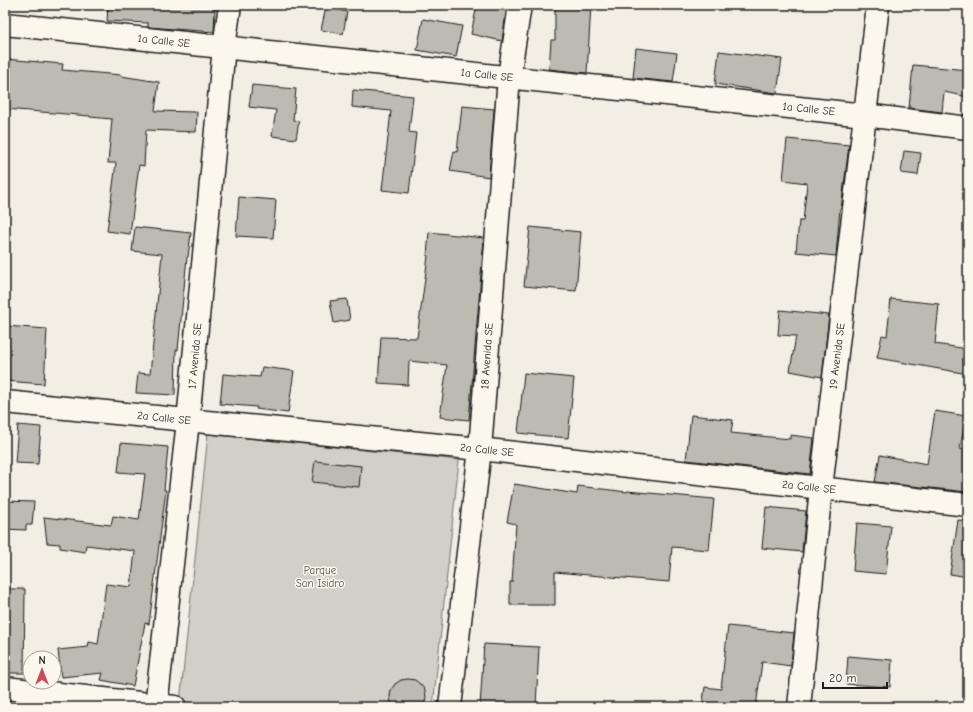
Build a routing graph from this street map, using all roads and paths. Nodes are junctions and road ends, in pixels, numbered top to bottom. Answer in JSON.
{"nodes":[{"id":1,"x":230,"y":5,"type":"edge"},
{"id":2,"x":520,"y":5,"type":"edge"},
{"id":3,"x":878,"y":5,"type":"edge"},
{"id":4,"x":5,"y":24,"type":"edge"},
{"id":5,"x":224,"y":47,"type":"junction"},
{"id":6,"x":509,"y":77,"type":"junction"},
{"id":7,"x":865,"y":115,"type":"junction"},
{"id":8,"x":968,"y":128,"type":"edge"},
{"id":9,"x":5,"y":402,"type":"edge"},
{"id":10,"x":188,"y":421,"type":"junction"},
{"id":11,"x":480,"y":449,"type":"junction"},
{"id":12,"x":821,"y":488,"type":"junction"},
{"id":13,"x":968,"y":505,"type":"edge"},
{"id":14,"x":5,"y":688,"type":"edge"},
{"id":15,"x":162,"y":706,"type":"edge"},
{"id":16,"x":450,"y":707,"type":"edge"},
{"id":17,"x":799,"y":707,"type":"edge"}],
"edges":[{"from":1,"to":5,"type":"street","name":"17 Avenida SE"},
{"from":2,"to":6,"type":"street","name":"18 Avenida SE"},
{"from":3,"to":7,"type":"street","name":"19 Avenida SE"},
{"from":4,"to":5,"type":"street","name":"1a Calle SE"},
{"from":5,"to":6,"type":"street","name":"1a Calle SE"},
{"from":5,"to":10,"type":"street","name":"17 Avenida SE"},
{"from":6,"to":7,"type":"street","name":"1a Calle SE"},
{"from":6,"to":11,"type":"street","name":"18 Avenida SE"},
{"from":7,"to":8,"type":"street","name":"1a Calle SE"},
{"from":7,"to":12,"type":"street","name":"19 Avenida SE"},
{"from":9,"to":10,"type":"street","name":"2a Calle SE"},
{"from":10,"to":11,"type":"street","name":"2a Calle SE"},
{"from":10,"to":15,"type":"street","name":"17 Avenida SE"},
{"from":11,"to":12,"type":"street","name":"2a Calle SE"},
{"from":11,"to":16,"type":"street","name":"18 Avenida SE"},
{"from":12,"to":13,"type":"street","name":"2a Calle SE"},
{"from":12,"to":17,"type":"street","name":"19 Avenida SE"},
{"from":14,"to":15,"type":"street"}]}
